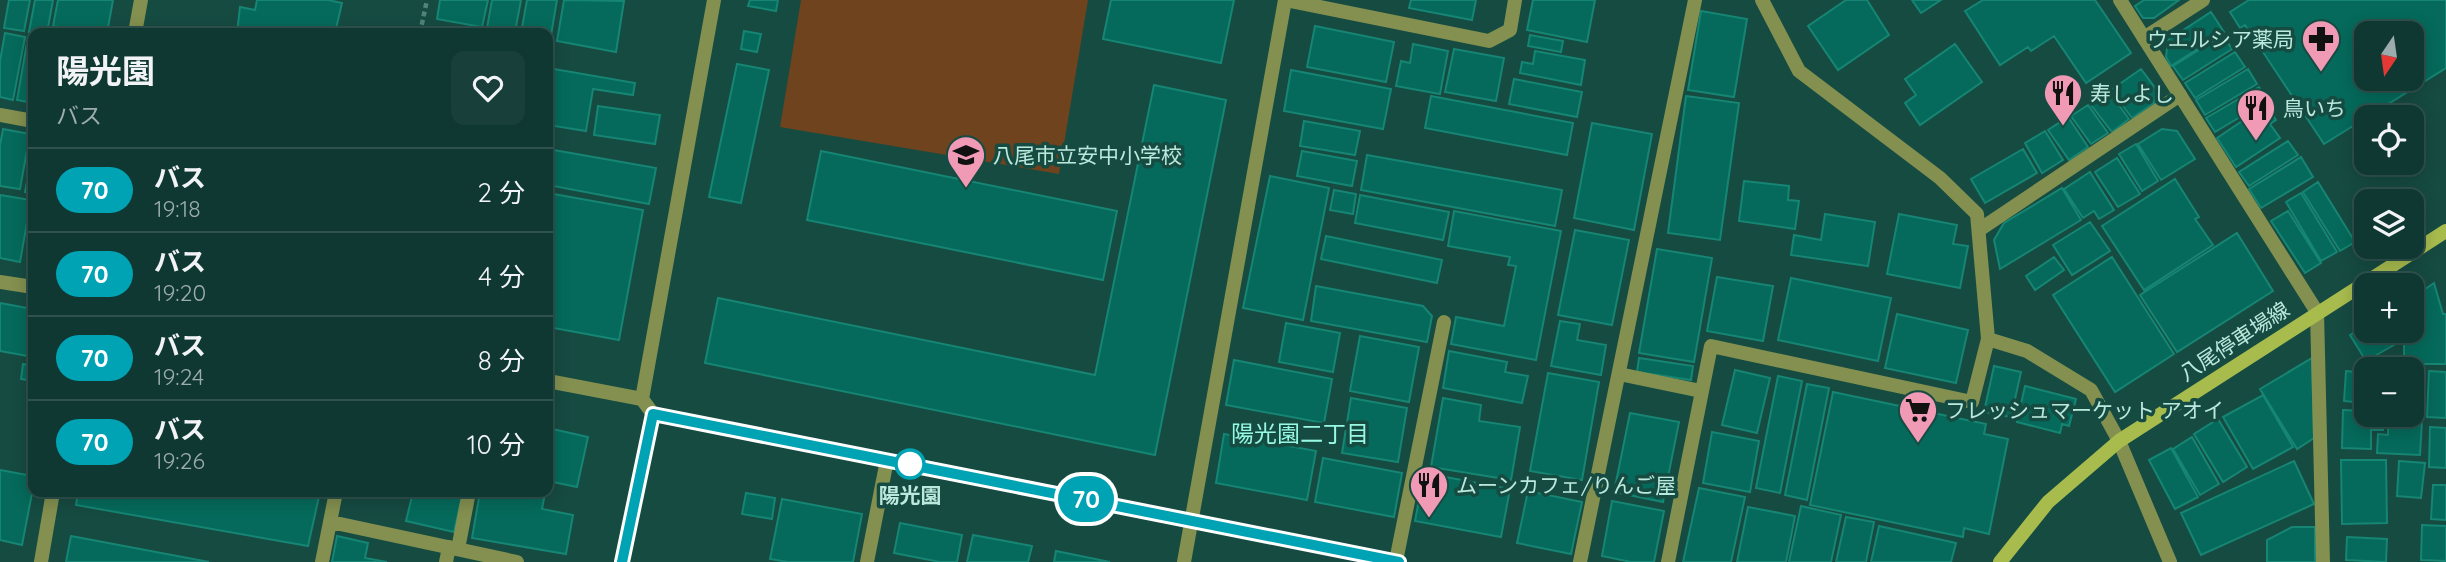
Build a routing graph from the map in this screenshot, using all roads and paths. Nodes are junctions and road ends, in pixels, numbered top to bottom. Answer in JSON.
{"nodes":[{"id":1,"x":141,"y":0,"type":"edge"},
{"id":2,"x":427,"y":0,"type":"edge"},
{"id":3,"x":714,"y":0,"type":"edge"},
{"id":4,"x":1285,"y":0,"type":"edge"},
{"id":5,"x":1515,"y":0,"type":"edge"},
{"id":6,"x":1695,"y":0,"type":"edge"},
{"id":7,"x":1762,"y":0,"type":"edge"},
{"id":8,"x":2120,"y":0,"type":"edge"},
{"id":9,"x":2203,"y":0,"type":"edge"},
{"id":10,"x":136,"y":28,"type":"edge"},
{"id":11,"x":421,"y":28,"type":"edge"},
{"id":12,"x":2144,"y":37,"type":"junction"},
{"id":13,"x":2180,"y":95,"type":"junction"},
{"id":14,"x":0,"y":115,"type":"edge"},
{"id":15,"x":28,"y":120,"type":"edge"},
{"id":16,"x":1979,"y":230,"type":"junction"},
{"id":17,"x":2446,"y":231,"type":"edge"},
{"id":18,"x":0,"y":282,"type":"edge"},
{"id":19,"x":28,"y":286,"type":"edge"},
{"id":20,"x":2317,"y":312,"type":"junction"},
{"id":21,"x":1444,"y":322,"type":"dead end"},
{"id":22,"x":1988,"y":339,"type":"junction"},
{"id":23,"x":1619,"y":374,"type":"junction"},
{"id":24,"x":553,"y":382,"type":"edge"},
{"id":25,"x":1701,"y":391,"type":"junction"},
{"id":26,"x":642,"y":399,"type":"junction"},
{"id":27,"x":653,"y":414,"type":"junction"},
{"id":28,"x":2119,"y":441,"type":"junction"},
{"id":29,"x":887,"y":460,"type":"junction"},
{"id":30,"x":52,"y":497,"type":"edge"},
{"id":31,"x":335,"y":497,"type":"edge"},
{"id":32,"x":468,"y":497,"type":"edge"},
{"id":33,"x":1191,"y":519,"type":"junction"},
{"id":34,"x":331,"y":522,"type":"junction"},
{"id":35,"x":451,"y":553,"type":"edge"},
{"id":36,"x":41,"y":562,"type":"edge"},
{"id":37,"x":322,"y":562,"type":"edge"},
{"id":38,"x":517,"y":562,"type":"edge"},
{"id":39,"x":622,"y":562,"type":"edge"},
{"id":40,"x":867,"y":562,"type":"edge"},
{"id":41,"x":1184,"y":562,"type":"edge"},
{"id":42,"x":1397,"y":562,"type":"edge"},
{"id":43,"x":1580,"y":562,"type":"edge"},
{"id":44,"x":1668,"y":562,"type":"edge"},
{"id":45,"x":2000,"y":562,"type":"edge"},
{"id":46,"x":2170,"y":562,"type":"edge"},
{"id":47,"x":2323,"y":562,"type":"edge"}],
"edges":[{"from":1,"to":10,"type":"street"},
{"from":2,"to":11,"type":"path"},
{"from":3,"to":26,"type":"street"},
{"from":4,"to":5,"type":"street"},
{"from":4,"to":33,"type":"street"},
{"from":6,"to":23,"type":"street"},
{"from":7,"to":16,"type":"street"},
{"from":8,"to":12,"type":"street"},
{"from":9,"to":12,"type":"street"},
{"from":12,"to":13,"type":"street"},
{"from":13,"to":16,"type":"street"},
{"from":13,"to":20,"type":"street"},
{"from":14,"to":15,"type":"street"},
{"from":16,"to":22,"type":"street"},
{"from":17,"to":20,"type":"street","name":"八尾停車場線"},
{"from":18,"to":19,"type":"street"},
{"from":20,"to":28,"type":"street","name":"八尾停車場線"},
{"from":20,"to":47,"type":"street"},
{"from":21,"to":42,"type":"street"},
{"from":22,"to":25,"type":"street"},
{"from":22,"to":28,"type":"street"},
{"from":23,"to":25,"type":"street"},
{"from":23,"to":43,"type":"street"},
{"from":24,"to":26,"type":"street"},
{"from":25,"to":44,"type":"street"},
{"from":26,"to":27,"type":"street"},
{"from":27,"to":29,"type":"street"},
{"from":27,"to":39,"type":"street"},
{"from":28,"to":45,"type":"street","name":"八尾停車場線"},
{"from":28,"to":46,"type":"street"},
{"from":29,"to":33,"type":"street"},
{"from":29,"to":40,"type":"street"},
{"from":30,"to":36,"type":"street"},
{"from":31,"to":34,"type":"street"},
{"from":32,"to":35,"type":"street"},
{"from":33,"to":41,"type":"street"},
{"from":33,"to":42,"type":"street"},
{"from":34,"to":35,"type":"street"},
{"from":34,"to":37,"type":"street"},
{"from":35,"to":38,"type":"street"}]}
